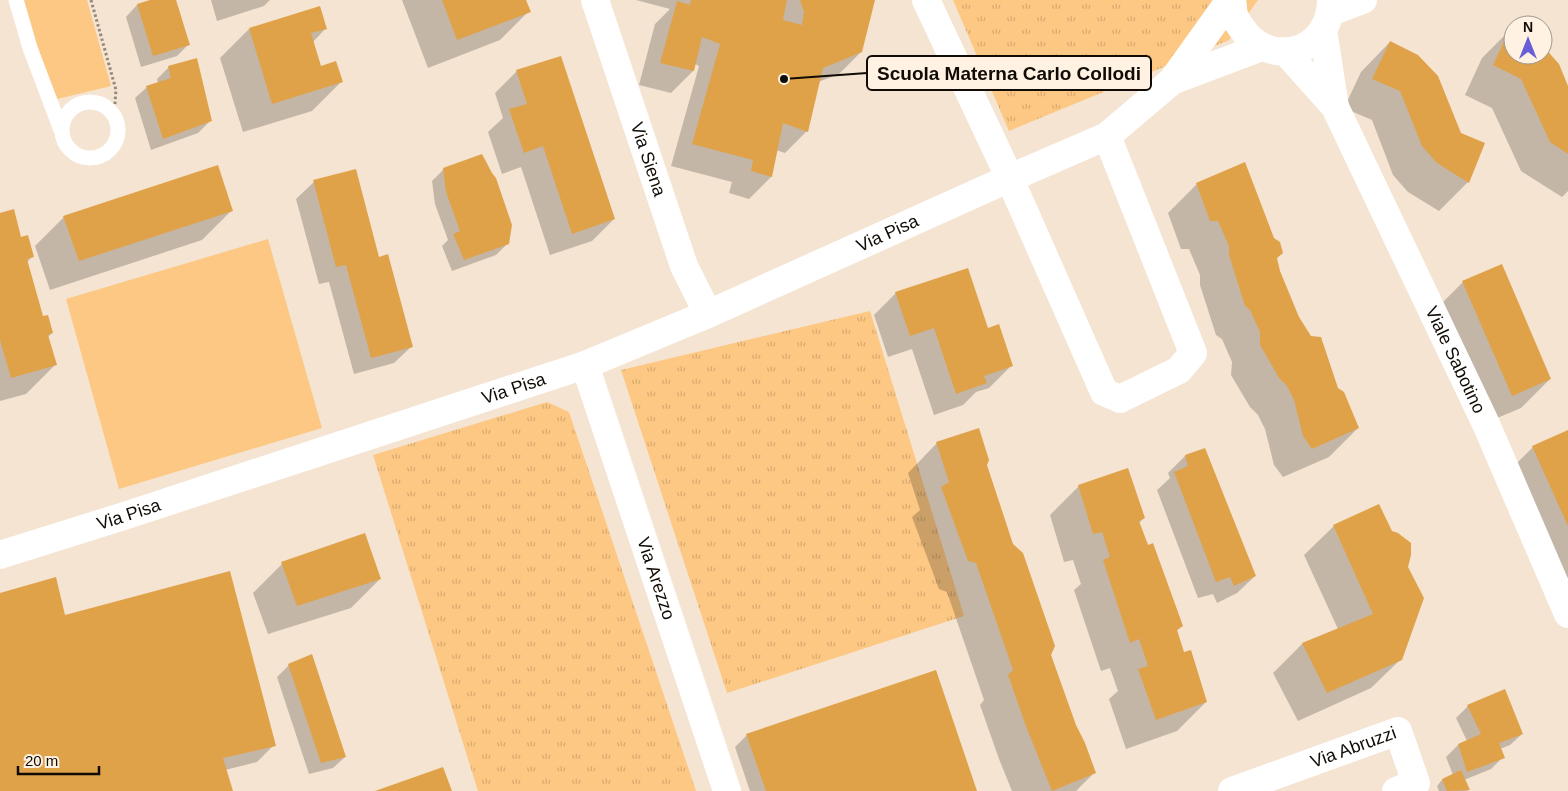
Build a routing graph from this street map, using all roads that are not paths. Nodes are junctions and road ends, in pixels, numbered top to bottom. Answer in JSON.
{"nodes":[{"id":1,"x":16,"y":0,"type":"edge"},
{"id":2,"x":595,"y":0,"type":"edge"},
{"id":3,"x":926,"y":0,"type":"edge"},
{"id":4,"x":1231,"y":0,"type":"edge"},
{"id":5,"x":1363,"y":0,"type":"edge"},
{"id":6,"x":1328,"y":14,"type":"edge"},
{"id":7,"x":1274,"y":49,"type":"junction"},
{"id":8,"x":1172,"y":81,"type":"junction"},
{"id":9,"x":1335,"y":107,"type":"junction"},
{"id":10,"x":61,"y":130,"type":"junction"},
{"id":11,"x":1107,"y":136,"type":"junction"},
{"id":12,"x":1010,"y":178,"type":"junction"},
{"id":13,"x":708,"y":314,"type":"junction"},
{"id":14,"x":585,"y":365,"type":"junction"},
{"id":15,"x":0,"y":555,"type":"edge"},
{"id":16,"x":1568,"y":614,"type":"edge"},
{"id":17,"x":727,"y":791,"type":"edge"},
{"id":18,"x":1234,"y":791,"type":"edge"},
{"id":19,"x":1396,"y":791,"type":"edge"}],
"edges":[{"from":1,"to":10,"type":"lane"},
{"from":2,"to":13,"type":"street","name":"Via Siena"},
{"from":3,"to":12,"type":"street"},
{"from":4,"to":7,"type":"street","name":"Viale Sabotino"},
{"from":4,"to":8,"type":"street","name":"Via Pisa"},
{"from":5,"to":6,"type":"street"},
{"from":6,"to":7,"type":"street","name":"Via Pisa"},
{"from":6,"to":9,"type":"street","name":"Viale Sabotino"},
{"from":7,"to":8,"type":"street","name":"Via Pisa"},
{"from":7,"to":9,"type":"street","name":"Viale Sabotino"},
{"from":8,"to":11,"type":"street","name":"Via Pisa"},
{"from":9,"to":16,"type":"street","name":"Viale Sabotino"},
{"from":10,"to":10,"type":"lane"},
{"from":11,"to":12,"type":"street","name":"Via Pisa"},
{"from":11,"to":12,"type":"street"},
{"from":12,"to":13,"type":"street","name":"Via Pisa"},
{"from":13,"to":14,"type":"street","name":"Via Pisa"},
{"from":14,"to":15,"type":"street","name":"Via Pisa"},
{"from":14,"to":17,"type":"street","name":"Via Arezzo"},
{"from":18,"to":19,"type":"street","name":"Via Abruzzi"}]}
